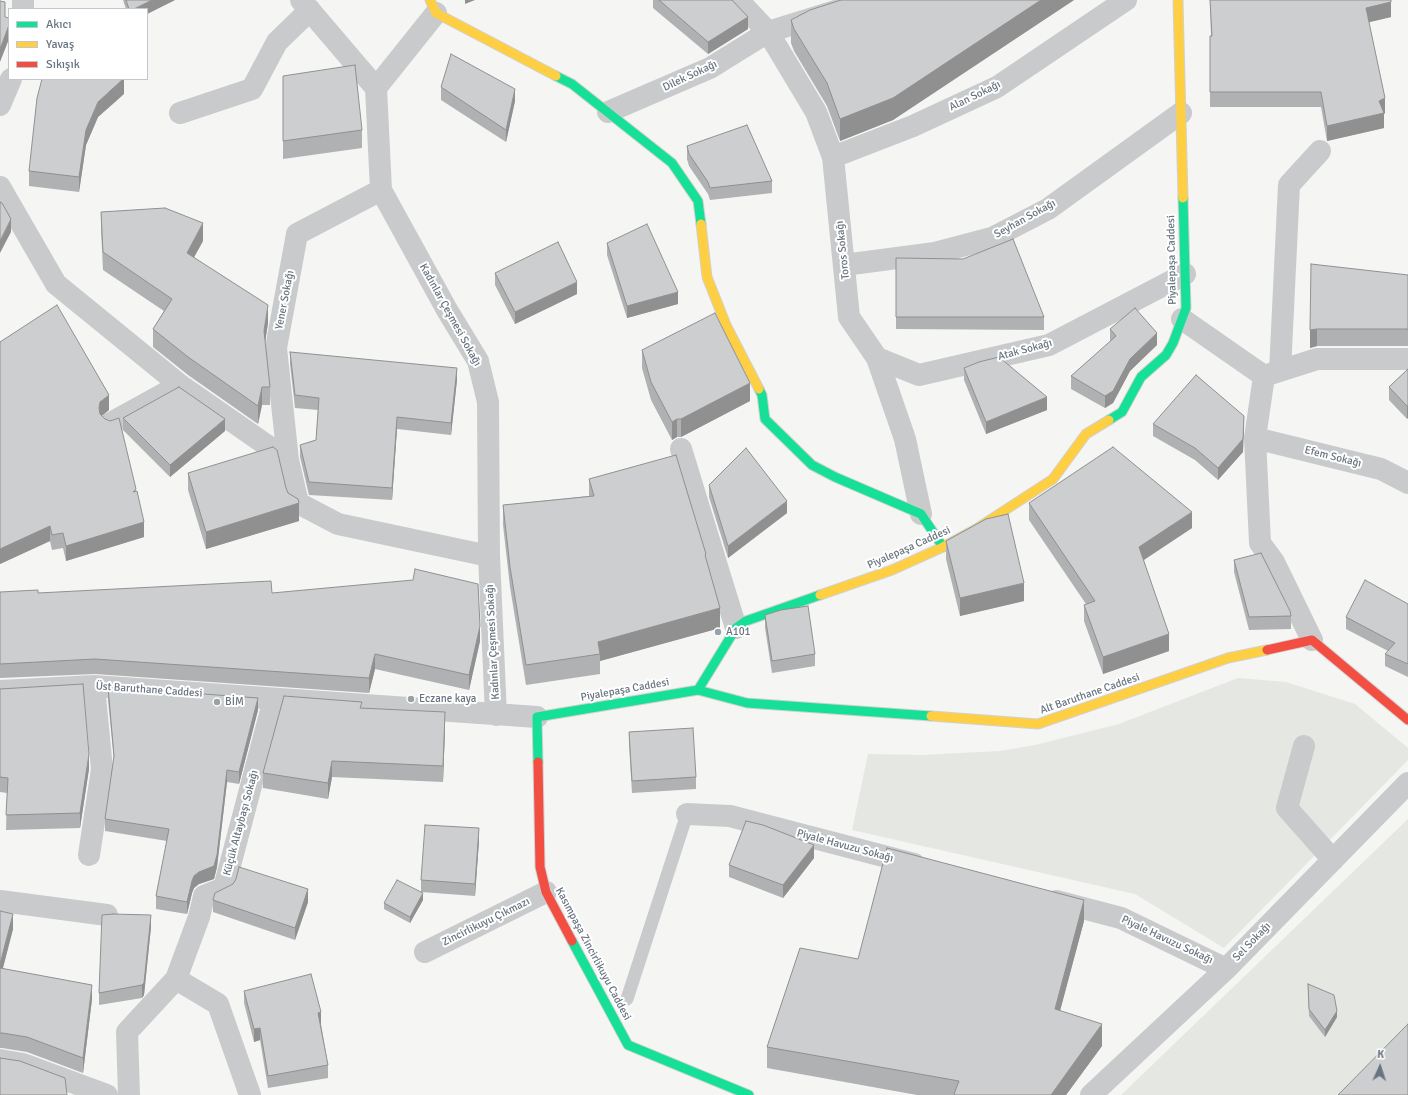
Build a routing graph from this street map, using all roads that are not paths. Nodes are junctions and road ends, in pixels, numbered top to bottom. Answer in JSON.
{"nodes":[{"id":1,"x":738,"y":0,"type":"edge"},
{"id":2,"x":860,"y":0,"type":"edge"},
{"id":3,"x":1126,"y":0,"type":"edge"},
{"id":4,"x":1178,"y":0,"type":"edge"},
{"id":5,"x":305,"y":5,"type":"edge"},
{"id":6,"x":433,"y":7,"type":"edge"},
{"id":7,"x":768,"y":32,"type":"junction"},
{"id":8,"x":11,"y":80,"type":"edge"},
{"id":9,"x":376,"y":88,"type":"junction"},
{"id":10,"x":0,"y":105,"type":"edge"},
{"id":11,"x":608,"y":112,"type":"junction"},
{"id":12,"x":180,"y":113,"type":"dead end"},
{"id":13,"x":1181,"y":113,"type":"junction"},
{"id":14,"x":1320,"y":151,"type":"dead end"},
{"id":15,"x":833,"y":157,"type":"junction"},
{"id":16,"x":0,"y":187,"type":"edge"},
{"id":17,"x":381,"y":190,"type":"junction"},
{"id":18,"x":844,"y":265,"type":"junction"},
{"id":19,"x":1185,"y":274,"type":"junction"},
{"id":20,"x":1182,"y":319,"type":"junction"},
{"id":21,"x":877,"y":358,"type":"junction"},
{"id":22,"x":1408,"y":360,"type":"edge"},
{"id":23,"x":1272,"y":374,"type":"junction"},
{"id":24,"x":180,"y":385,"type":"junction"},
{"id":25,"x":111,"y":423,"type":"edge"},
{"id":26,"x":1255,"y":438,"type":"junction"},
{"id":27,"x":681,"y":449,"type":"dead end"},
{"id":28,"x":288,"y":460,"type":"junction"},
{"id":29,"x":1408,"y":483,"type":"edge"},
{"id":30,"x":921,"y":514,"type":"junction"},
{"id":31,"x":943,"y":547,"type":"junction"},
{"id":32,"x":489,"y":556,"type":"junction"},
{"id":33,"x":736,"y":628,"type":"junction"},
{"id":34,"x":1312,"y":640,"type":"junction"},
{"id":35,"x":94,"y":686,"type":"junction"},
{"id":36,"x":698,"y":690,"type":"junction"},
{"id":37,"x":0,"y":691,"type":"edge"},
{"id":38,"x":274,"y":699,"type":"junction"},
{"id":39,"x":496,"y":715,"type":"junction"},
{"id":40,"x":537,"y":717,"type":"junction"},
{"id":41,"x":1408,"y":720,"type":"edge"},
{"id":42,"x":1304,"y":746,"type":"dead end"},
{"id":43,"x":1408,"y":784,"type":"edge"},
{"id":44,"x":687,"y":814,"type":"joint"},
{"id":45,"x":88,"y":855,"type":"dead end"},
{"id":46,"x":1333,"y":860,"type":"junction"},
{"id":47,"x":929,"y":868,"type":"edge"},
{"id":48,"x":546,"y":892,"type":"junction"},
{"id":49,"x":1036,"y":896,"type":"edge"},
{"id":50,"x":0,"y":901,"type":"edge"},
{"id":51,"x":107,"y":915,"type":"edge"},
{"id":52,"x":425,"y":952,"type":"dead end"},
{"id":53,"x":1226,"y":968,"type":"junction"},
{"id":54,"x":176,"y":979,"type":"junction"},
{"id":55,"x":627,"y":999,"type":"dead end"},
{"id":56,"x":0,"y":1060,"type":"edge"},
{"id":57,"x":107,"y":1095,"type":"edge"},
{"id":58,"x":129,"y":1095,"type":"edge"},
{"id":59,"x":250,"y":1095,"type":"edge"},
{"id":60,"x":749,"y":1095,"type":"edge"},
{"id":61,"x":1092,"y":1095,"type":"edge"}],
"edges":[{"from":1,"to":7,"type":"street","name":"Toros Sokağı"},
{"from":2,"to":7,"type":"street","name":"Dilek Sokağı"},
{"from":3,"to":15,"type":"street","name":"Alan Sokağı"},
{"from":4,"to":13,"type":"street","name":"Piyalepaşa Caddesi"},
{"from":5,"to":9,"type":"street"},
{"from":5,"to":12,"type":"street"},
{"from":6,"to":9,"type":"street"},
{"from":6,"to":11,"type":"street"},
{"from":7,"to":11,"type":"street","name":"Dilek Sokağı"},
{"from":7,"to":15,"type":"street","name":"Toros Sokağı"},
{"from":8,"to":10,"type":"street"},
{"from":9,"to":17,"type":"street","name":"Kadınlar Çeşmesi Sokağı"},
{"from":11,"to":30,"type":"street"},
{"from":13,"to":18,"type":"street","name":"Seyhan Sokağı"},
{"from":13,"to":19,"type":"street","name":"Piyalepaşa Caddesi"},
{"from":14,"to":23,"type":"street"},
{"from":15,"to":18,"type":"street","name":"Toros Sokağı"},
{"from":16,"to":24,"type":"street"},
{"from":17,"to":28,"type":"street","name":"Yener Sokağı"},
{"from":17,"to":32,"type":"street","name":"Kadınlar Çeşmesi Sokağı"},
{"from":18,"to":21,"type":"street","name":"Toros Sokağı"},
{"from":19,"to":20,"type":"street","name":"Piyalepaşa Caddesi"},
{"from":19,"to":21,"type":"street","name":"Atak Sokağı"},
{"from":20,"to":23,"type":"street"},
{"from":20,"to":31,"type":"street","name":"Piyalepaşa Caddesi"},
{"from":21,"to":30,"type":"street","name":"Toros Sokağı"},
{"from":22,"to":23,"type":"street"},
{"from":23,"to":26,"type":"street"},
{"from":24,"to":25,"type":"street"},
{"from":24,"to":28,"type":"street"},
{"from":26,"to":29,"type":"street","name":"Efem Sokağı"},
{"from":26,"to":34,"type":"street"},
{"from":27,"to":33,"type":"street"},
{"from":28,"to":32,"type":"street"},
{"from":30,"to":31,"type":"street"},
{"from":31,"to":33,"type":"street","name":"Piyalepaşa Caddesi"},
{"from":32,"to":39,"type":"street","name":"Kadınlar Çeşmesi Sokağı"},
{"from":33,"to":36,"type":"street"},
{"from":34,"to":36,"type":"street","name":"Alt Baruthane Caddesi"},
{"from":34,"to":41,"type":"street"},
{"from":35,"to":37,"type":"street","name":"Üst Baruthane Caddesi"},
{"from":35,"to":38,"type":"street","name":"Üst Baruthane Caddesi"},
{"from":35,"to":45,"type":"street"},
{"from":36,"to":40,"type":"street","name":"Piyalepaşa Caddesi"},
{"from":38,"to":39,"type":"street","name":"Üst Baruthane Caddesi"},
{"from":38,"to":54,"type":"street","name":"Küçük Altaybaşı Sokağı"},
{"from":39,"to":40,"type":"street","name":"Üst Baruthane Caddesi"},
{"from":40,"to":48,"type":"street","name":"Kasımpaşa Zincirlikuyu Caddesi"},
{"from":42,"to":46,"type":"street"},
{"from":43,"to":46,"type":"street","name":"Sel Sokağı"},
{"from":44,"to":47,"type":"street","name":"Piyale Havuzu Sokağı"},
{"from":44,"to":55,"type":"lane"},
{"from":46,"to":53,"type":"street","name":"Sel Sokağı"},
{"from":48,"to":52,"type":"street","name":"Zincirlikuyu Çıkmazı"},
{"from":48,"to":60,"type":"street","name":"Kasımpaşa Zincirlikuyu Caddesi"},
{"from":49,"to":53,"type":"street","name":"Piyale Havuzu Sokağı"},
{"from":50,"to":51,"type":"street"},
{"from":53,"to":61,"type":"street","name":"Sel Sokağı"},
{"from":54,"to":58,"type":"street","name":"Küçük Altaybaşı Sokağı"},
{"from":54,"to":59,"type":"street"},
{"from":56,"to":57,"type":"street"}]}
